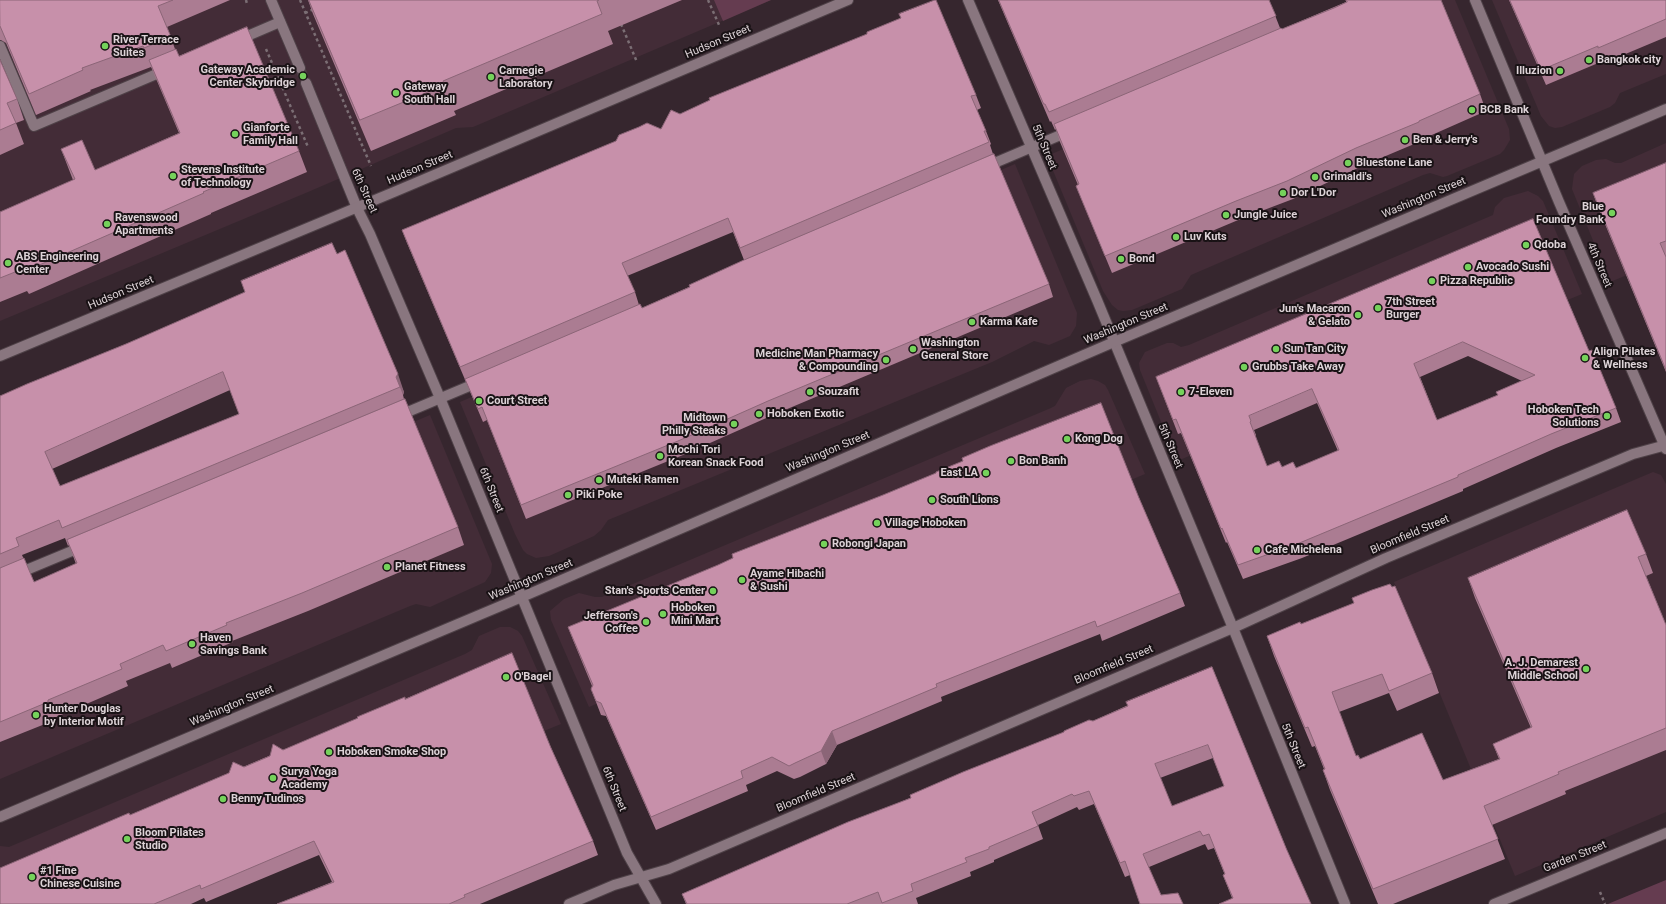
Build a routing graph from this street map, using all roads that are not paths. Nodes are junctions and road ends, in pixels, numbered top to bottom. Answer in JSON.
{"nodes":[{"id":1,"x":271,"y":0,"type":"edge"},
{"id":2,"x":848,"y":0,"type":"edge"},
{"id":3,"x":968,"y":0,"type":"edge"},
{"id":4,"x":1475,"y":0,"type":"edge"},
{"id":5,"x":280,"y":22,"type":"junction"},
{"id":6,"x":229,"y":43,"type":"edge"},
{"id":7,"x":0,"y":46,"type":"edge"},
{"id":8,"x":179,"y":65,"type":"edge"},
{"id":9,"x":300,"y":68,"type":"tunnel mouth"},
{"id":10,"x":306,"y":83,"type":"tunnel mouth"},
{"id":11,"x":1666,"y":109,"type":"edge"},
{"id":12,"x":1078,"y":127,"type":"edge"},
{"id":13,"x":1031,"y":147,"type":"junction"},
{"id":14,"x":1542,"y":162,"type":"junction"},
{"id":15,"x":978,"y":170,"type":"edge"},
{"id":16,"x":357,"y":208,"type":"junction"},
{"id":17,"x":1114,"y":342,"type":"junction"},
{"id":18,"x":0,"y":356,"type":"edge"},
{"id":19,"x":490,"y":377,"type":"edge"},
{"id":20,"x":440,"y":398,"type":"junction"},
{"id":21,"x":390,"y":419,"type":"edge"},
{"id":22,"x":1666,"y":447,"type":"edge"},
{"id":23,"x":96,"y":542,"type":"edge"},
{"id":24,"x":0,"y":581,"type":"edge"},
{"id":25,"x":522,"y":597,"type":"junction"},
{"id":26,"x":1233,"y":628,"type":"junction"},
{"id":27,"x":0,"y":817,"type":"edge"},
{"id":28,"x":1666,"y":834,"type":"edge"},
{"id":29,"x":640,"y":877,"type":"junction"},
{"id":30,"x":569,"y":904,"type":"edge"},
{"id":31,"x":656,"y":904,"type":"edge"},
{"id":32,"x":1345,"y":904,"type":"edge"},
{"id":33,"x":1494,"y":904,"type":"edge"}],
"edges":[{"from":1,"to":5,"type":"street"},
{"from":2,"to":16,"type":"street","name":"Hudson Street"},
{"from":3,"to":13,"type":"street","name":"5th Street"},
{"from":4,"to":14,"type":"street","name":"4th Street"},
{"from":5,"to":6,"type":"street"},
{"from":5,"to":9,"type":"street"},
{"from":7,"to":8,"type":"street"},
{"from":10,"to":16,"type":"street","name":"6th Street"},
{"from":11,"to":14,"type":"street","name":"Washington Street"},
{"from":12,"to":13,"type":"street"},
{"from":13,"to":15,"type":"street"},
{"from":13,"to":17,"type":"street","name":"5th Street"},
{"from":14,"to":17,"type":"street","name":"Washington Street"},
{"from":14,"to":22,"type":"street","name":"4th Street"},
{"from":16,"to":18,"type":"street","name":"Hudson Street"},
{"from":16,"to":20,"type":"street","name":"6th Street"},
{"from":17,"to":25,"type":"street","name":"Washington Street"},
{"from":17,"to":26,"type":"street","name":"5th Street"},
{"from":19,"to":20,"type":"street"},
{"from":20,"to":21,"type":"street"},
{"from":20,"to":25,"type":"street","name":"6th Street"},
{"from":22,"to":26,"type":"street","name":"Bloomfield Street"},
{"from":23,"to":24,"type":"street"},
{"from":25,"to":27,"type":"street","name":"Washington Street"},
{"from":25,"to":29,"type":"street","name":"6th Street"},
{"from":26,"to":29,"type":"street","name":"Bloomfield Street"},
{"from":26,"to":32,"type":"street","name":"5th Street"},
{"from":28,"to":33,"type":"street","name":"Garden Street"},
{"from":29,"to":30,"type":"street","name":"Bloomfield Street"},
{"from":29,"to":31,"type":"street","name":"6th Street"}]}
